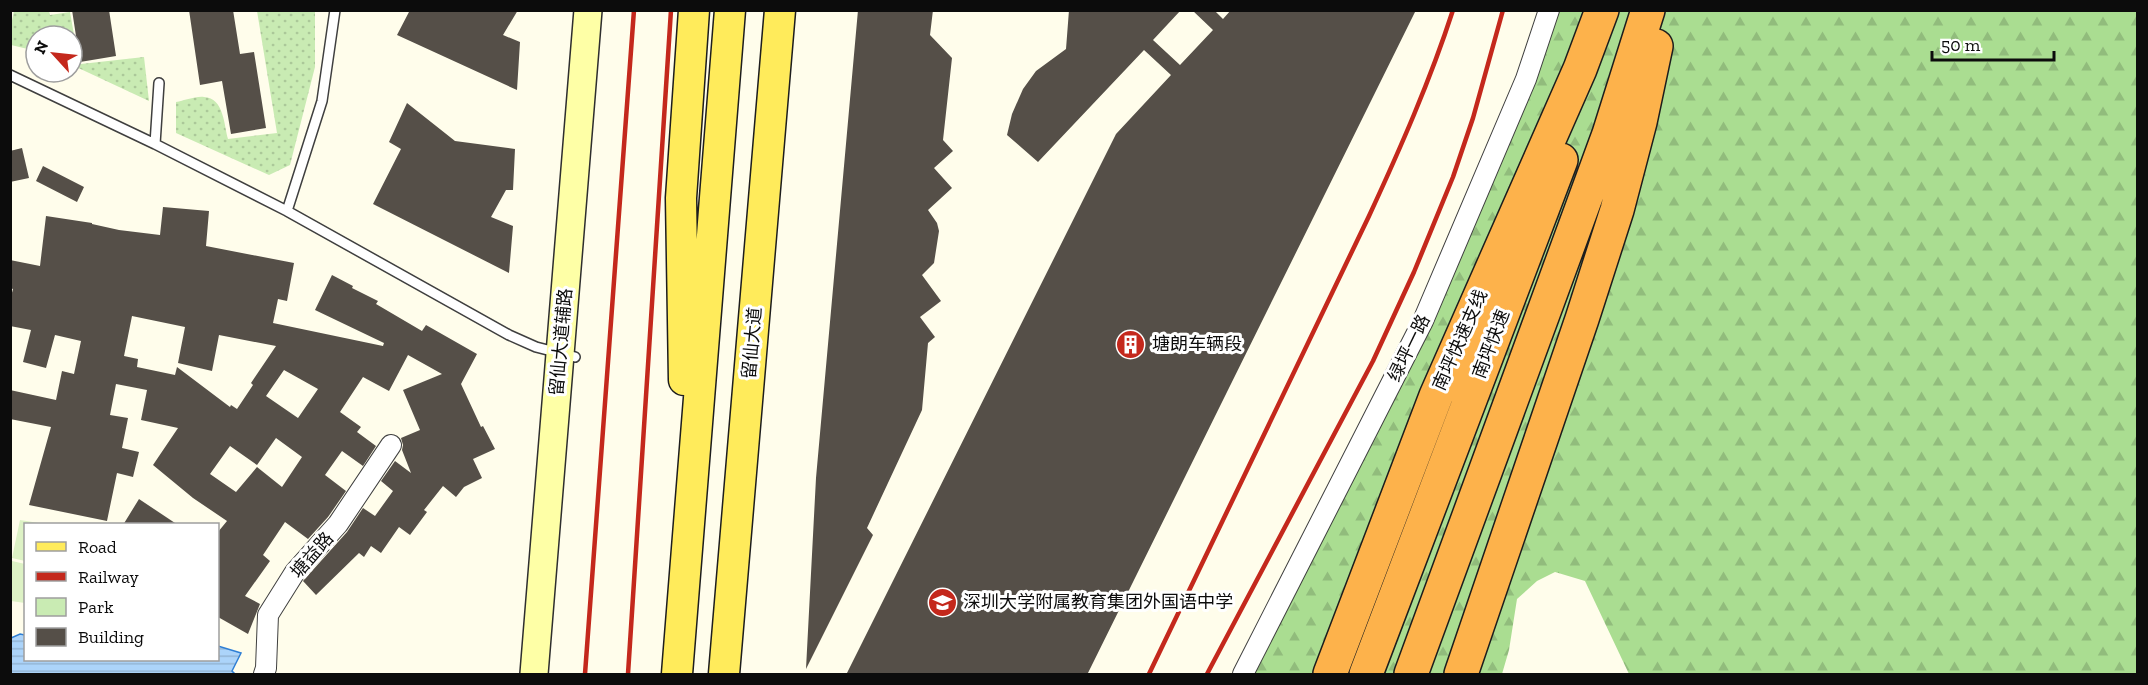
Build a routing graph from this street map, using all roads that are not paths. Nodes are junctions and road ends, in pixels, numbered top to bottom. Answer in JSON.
{"nodes":[{"id":1,"x":335,"y":10,"type":"edge"},
{"id":2,"x":588,"y":10,"type":"edge"},
{"id":3,"x":603,"y":10,"type":"edge"},
{"id":4,"x":694,"y":10,"type":"edge"},
{"id":5,"x":730,"y":10,"type":"edge"},
{"id":6,"x":780,"y":10,"type":"edge"},
{"id":7,"x":1549,"y":10,"type":"edge"},
{"id":8,"x":1604,"y":10,"type":"edge"},
{"id":9,"x":1648,"y":10,"type":"edge"},
{"id":10,"x":1661,"y":10,"type":"edge"},
{"id":11,"x":10,"y":75,"type":"edge"},
{"id":12,"x":159,"y":83,"type":"dead end"},
{"id":13,"x":155,"y":144,"type":"junction"},
{"id":14,"x":287,"y":211,"type":"junction"},
{"id":15,"x":567,"y":356,"type":"junction"},
{"id":16,"x":391,"y":446,"type":"dead end"},
{"id":17,"x":687,"y":550,"type":"junction"},
{"id":18,"x":264,"y":675,"type":"edge"},
{"id":19,"x":534,"y":675,"type":"edge"},
{"id":20,"x":549,"y":675,"type":"edge"},
{"id":21,"x":677,"y":675,"type":"edge"},
{"id":22,"x":724,"y":675,"type":"edge"},
{"id":23,"x":1243,"y":675,"type":"edge"},
{"id":24,"x":1330,"y":675,"type":"edge"},
{"id":25,"x":1366,"y":675,"type":"edge"},
{"id":26,"x":1411,"y":675,"type":"edge"},
{"id":27,"x":1461,"y":675,"type":"edge"}],
"edges":[{"from":1,"to":14,"type":"lane"},
{"from":2,"to":15,"type":"main road","name":"留仙大道辅路"},
{"from":3,"to":15,"type":"main road","name":"留仙大道辅路"},
{"from":4,"to":17,"type":"main road"},
{"from":5,"to":17,"type":"main road"},
{"from":6,"to":22,"type":"main road","name":"留仙大道"},
{"from":7,"to":23,"type":"street","name":"绿坪一路"},
{"from":8,"to":24,"type":"highway","name":"南坪快速支线"},
{"from":8,"to":25,"type":"highway","name":"南坪快速"},
{"from":9,"to":26,"type":"highway","name":"南坪快速"},
{"from":10,"to":27,"type":"highway"},
{"from":11,"to":13,"type":"lane"},
{"from":12,"to":13,"type":"lane"},
{"from":13,"to":14,"type":"lane"},
{"from":14,"to":15,"type":"lane"},
{"from":15,"to":19,"type":"main road","name":"留仙大道辅路"},
{"from":15,"to":20,"type":"main road","name":"留仙大道辅路"},
{"from":16,"to":18,"type":"street","name":"塘益路"},
{"from":17,"to":21,"type":"main road"}]}
